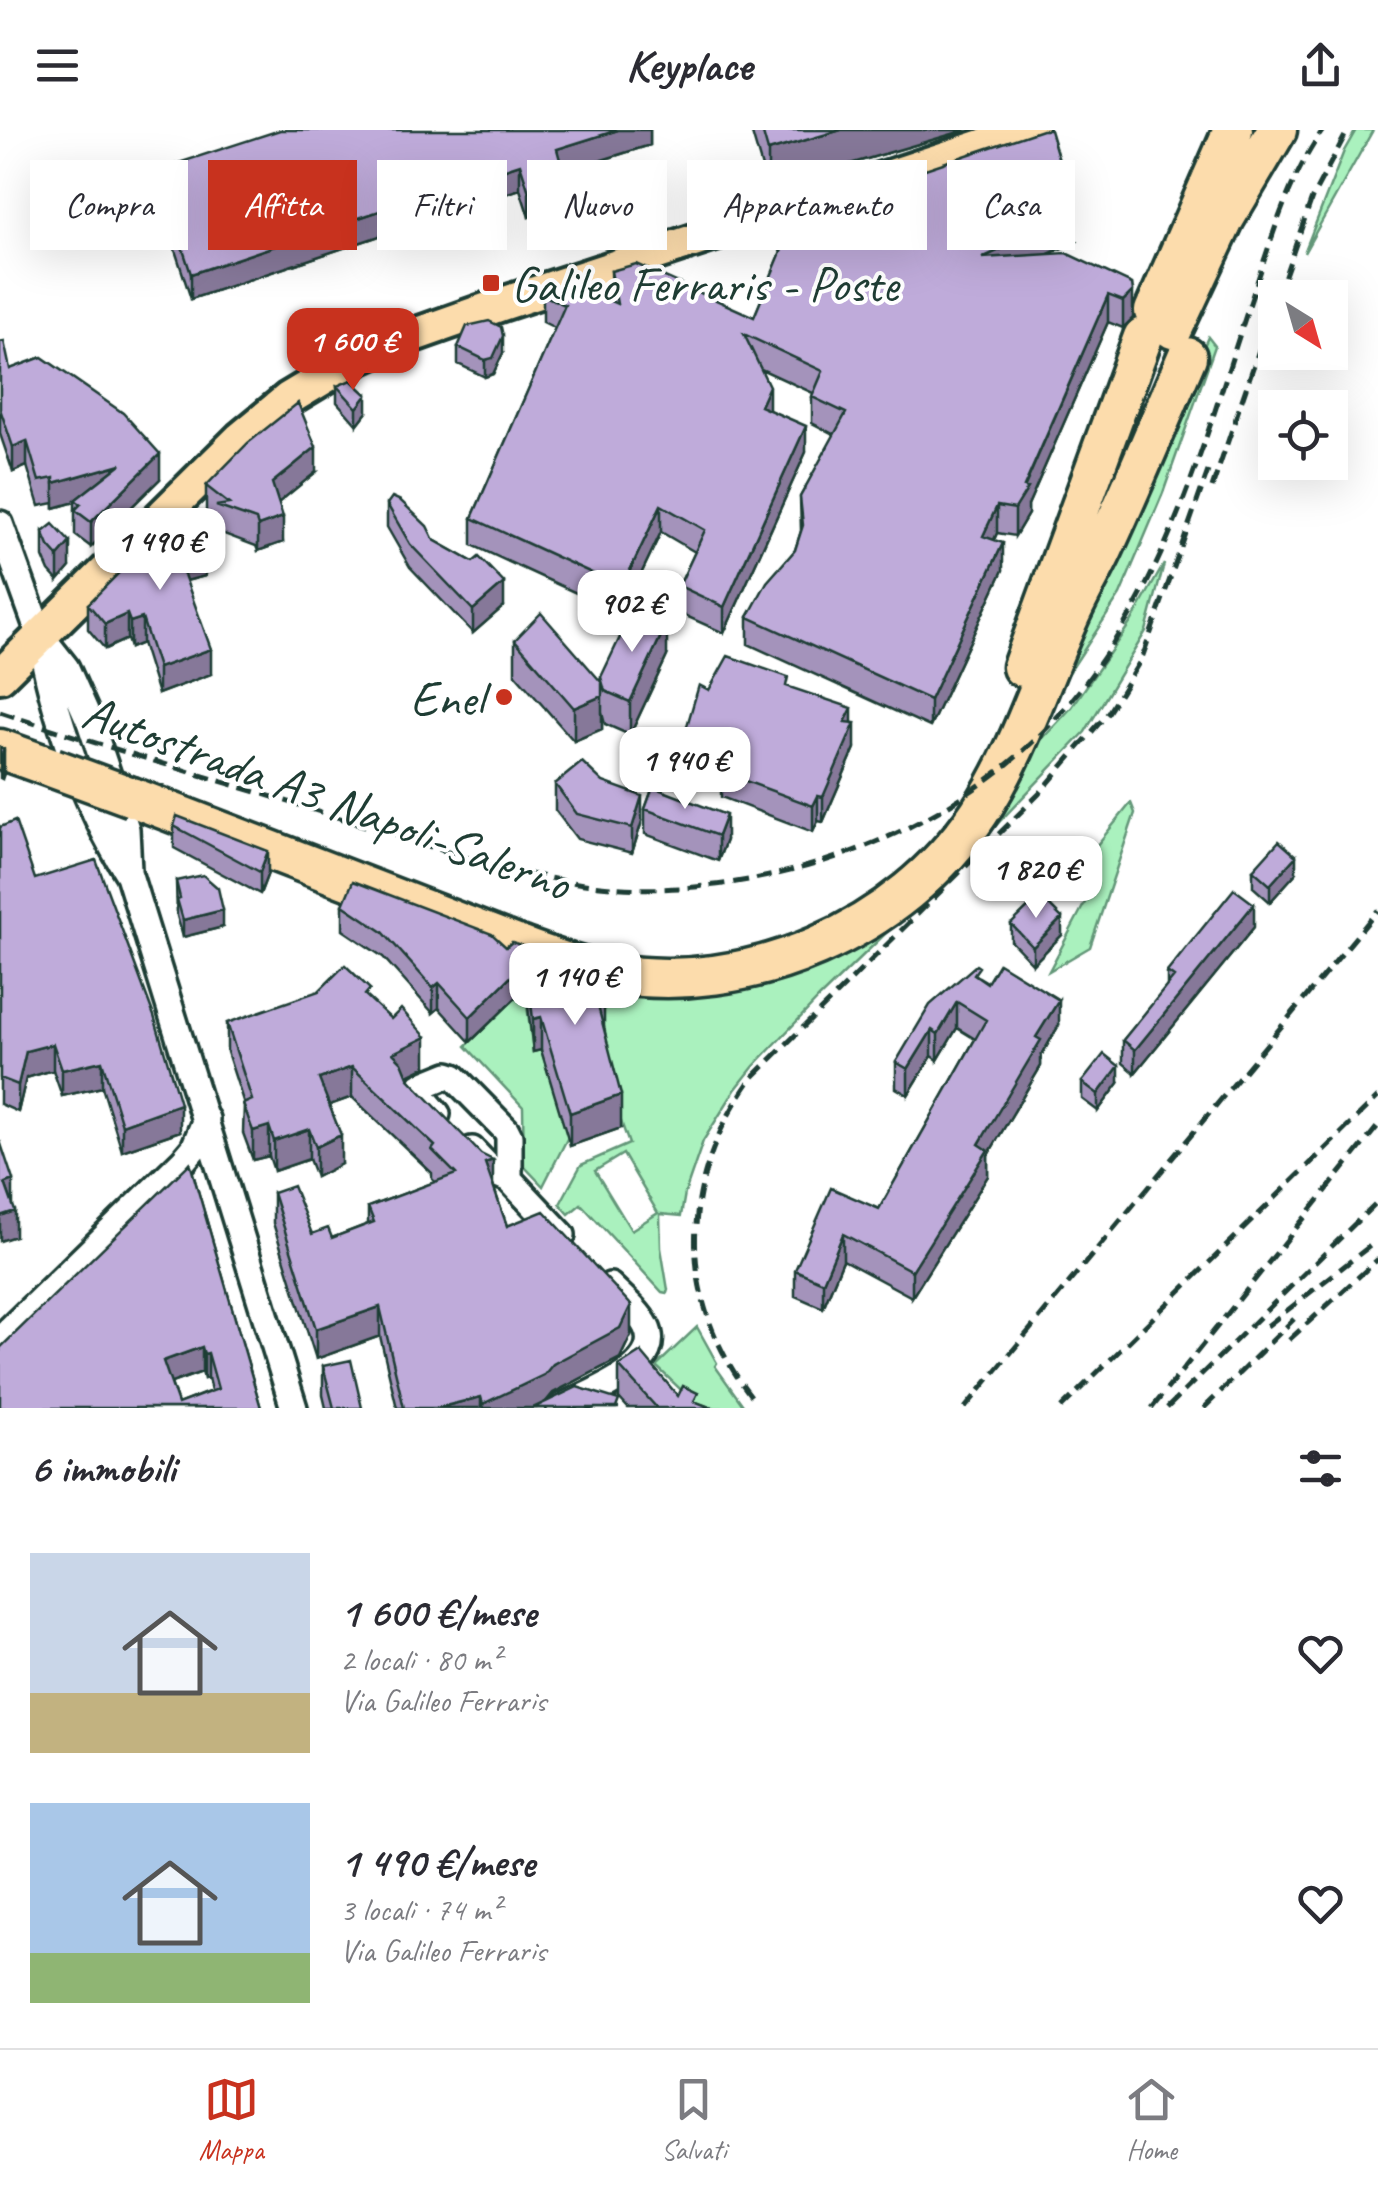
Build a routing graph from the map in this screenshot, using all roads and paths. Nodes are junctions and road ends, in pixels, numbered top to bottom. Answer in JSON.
{"nodes":[{"id":1,"x":1234,"y":130,"type":"edge"},
{"id":2,"x":1012,"y":133,"type":"edge"},
{"id":3,"x":1268,"y":140,"type":"edge"},
{"id":4,"x":1214,"y":148,"type":"edge"},
{"id":5,"x":1169,"y":338,"type":"junction"},
{"id":6,"x":0,"y":524,"type":"edge"},
{"id":7,"x":40,"y":635,"type":"junction"},
{"id":8,"x":0,"y":676,"type":"edge"},
{"id":9,"x":0,"y":730,"type":"edge"},
{"id":10,"x":0,"y":750,"type":"edge"},
{"id":11,"x":50,"y":757,"type":"junction"},
{"id":12,"x":206,"y":1119,"type":"junction"},
{"id":13,"x":509,"y":1179,"type":"dead end"},
{"id":14,"x":0,"y":1339,"type":"edge"},
{"id":15,"x":294,"y":1408,"type":"edge"},
{"id":16,"x":560,"y":1408,"type":"edge"}],
"edges":[{"from":1,"to":4,"type":"highway"},
{"from":2,"to":7,"type":"main road"},
{"from":3,"to":5,"type":"highway"},
{"from":4,"to":5,"type":"highway"},
{"from":5,"to":11,"type":"highway","name":"Autostrada A3 Napoli-Salerno"},
{"from":6,"to":7,"type":"street"},
{"from":7,"to":8,"type":"main road"},
{"from":7,"to":12,"type":"street"},
{"from":9,"to":11,"type":"highway","name":"Autostrada A3 Napoli-Salerno"},
{"from":10,"to":11,"type":"highway","name":"Autostrada A3 Napoli-Salerno"},
{"from":12,"to":14,"type":"street"},
{"from":12,"to":15,"type":"street"},
{"from":13,"to":16,"type":"street"}]}
